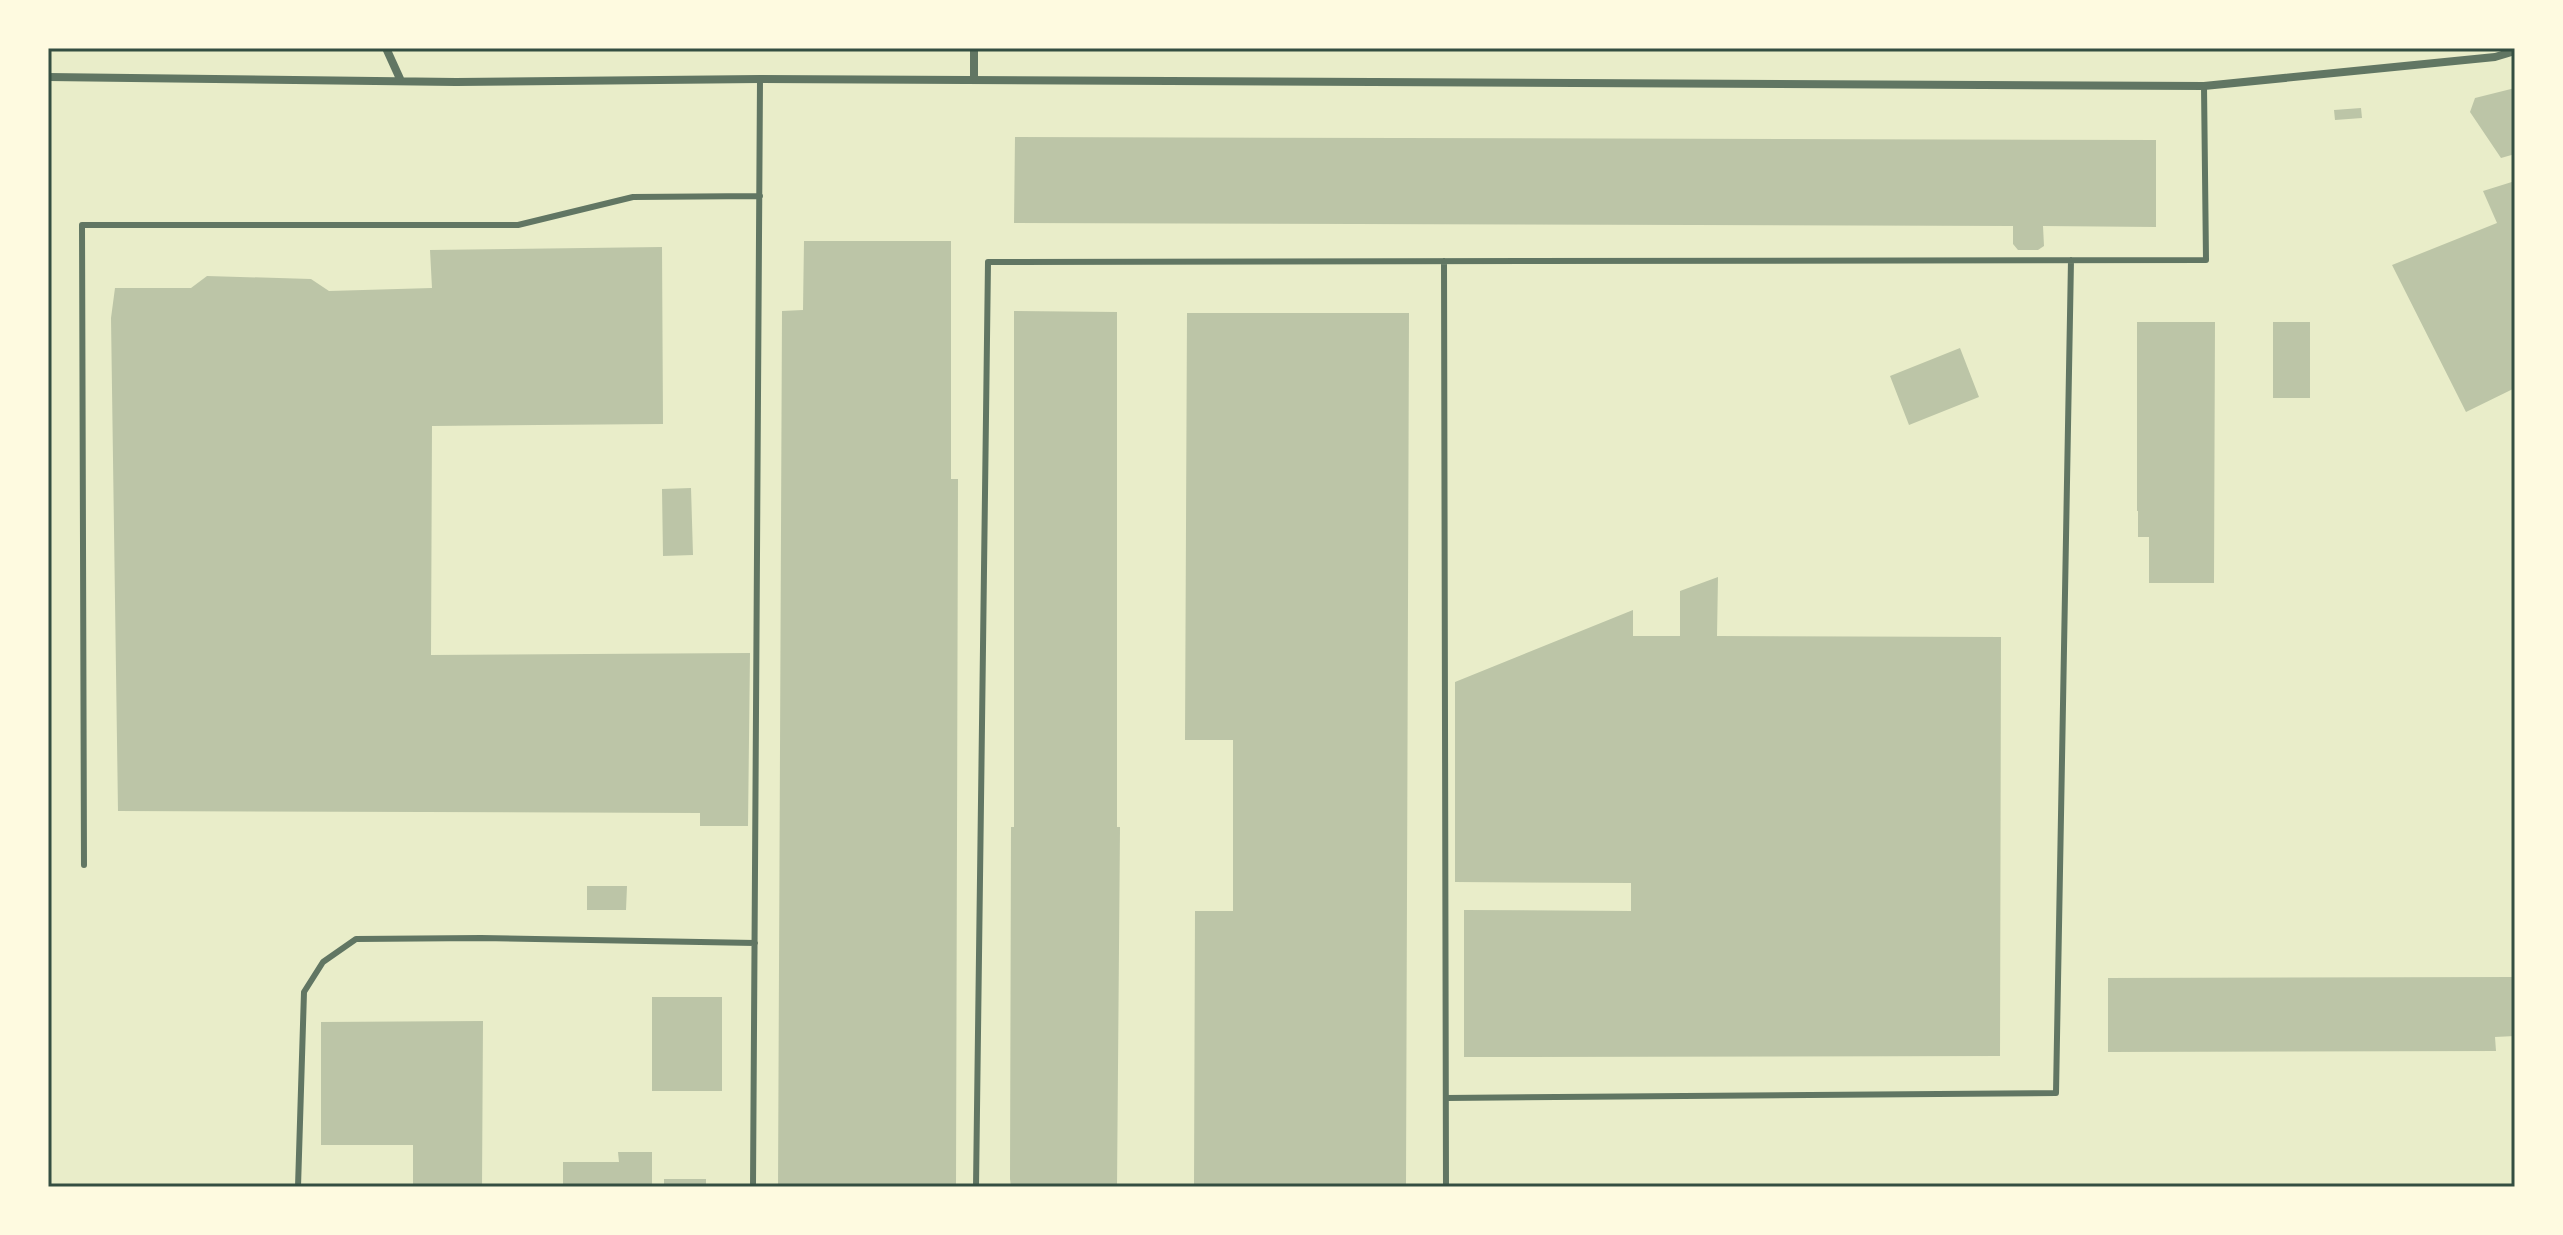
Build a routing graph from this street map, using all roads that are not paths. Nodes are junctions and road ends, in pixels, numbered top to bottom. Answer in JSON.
{"nodes":[{"id":1,"x":386,"y":48,"type":"edge"},
{"id":2,"x":974,"y":48,"type":"edge"},
{"id":3,"x":2515,"y":51,"type":"edge"},
{"id":4,"x":48,"y":77,"type":"edge"},
{"id":5,"x":760,"y":79,"type":"junction"},
{"id":6,"x":974,"y":80,"type":"junction"},
{"id":7,"x":401,"y":81,"type":"junction"},
{"id":8,"x":2204,"y":86,"type":"junction"},
{"id":9,"x":760,"y":196,"type":"junction"},
{"id":10,"x":2071,"y":260,"type":"junction"},
{"id":11,"x":1444,"y":261,"type":"junction"},
{"id":12,"x":84,"y":865,"type":"dead end"},
{"id":13,"x":755,"y":943,"type":"junction"},
{"id":14,"x":1446,"y":1098,"type":"junction"},
{"id":15,"x":298,"y":1187,"type":"edge"},
{"id":16,"x":753,"y":1187,"type":"edge"},
{"id":17,"x":976,"y":1187,"type":"edge"},
{"id":18,"x":1446,"y":1187,"type":"edge"}],
"edges":[{"from":1,"to":7,"type":"street"},
{"from":2,"to":6,"type":"street"},
{"from":3,"to":8,"type":"street"},
{"from":4,"to":7,"type":"street"},
{"from":5,"to":6,"type":"street"},
{"from":5,"to":7,"type":"street"},
{"from":5,"to":9,"type":"lane"},
{"from":6,"to":8,"type":"street"},
{"from":8,"to":10,"type":"lane"},
{"from":9,"to":12,"type":"lane"},
{"from":9,"to":13,"type":"lane"},
{"from":10,"to":11,"type":"lane"},
{"from":10,"to":14,"type":"lane"},
{"from":11,"to":14,"type":"lane"},
{"from":11,"to":17,"type":"lane"},
{"from":13,"to":15,"type":"lane"},
{"from":13,"to":16,"type":"lane"},
{"from":14,"to":18,"type":"lane"}]}
